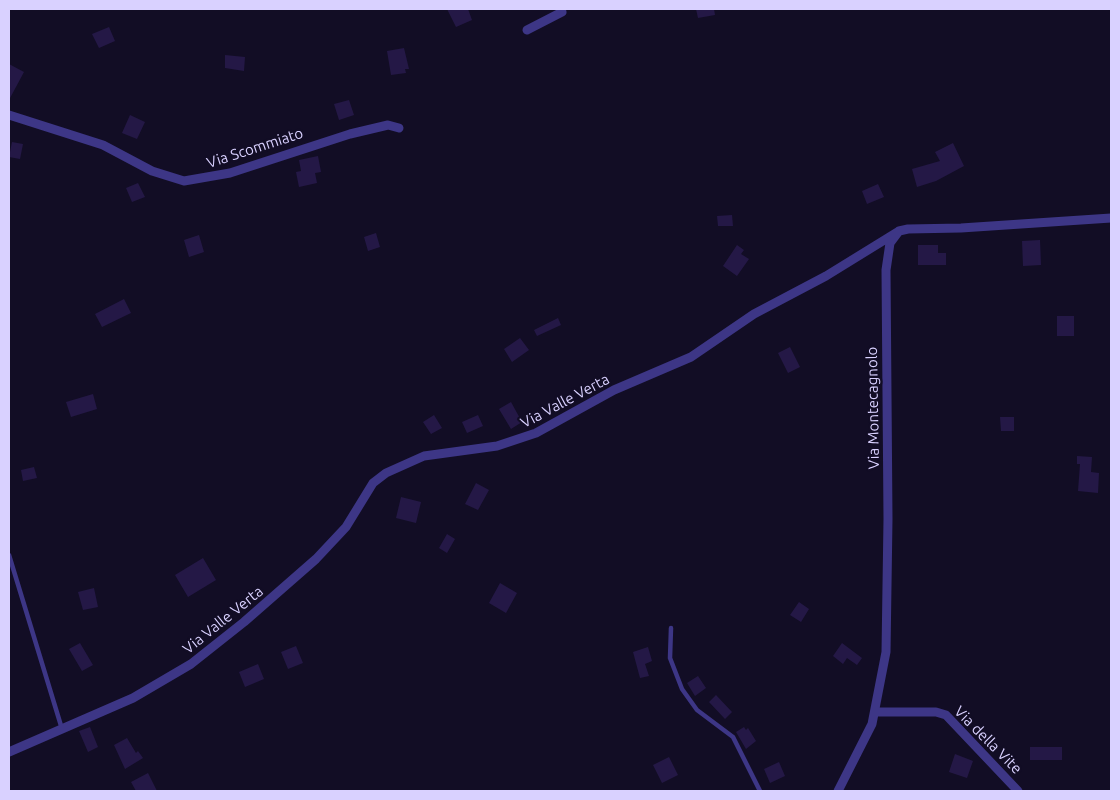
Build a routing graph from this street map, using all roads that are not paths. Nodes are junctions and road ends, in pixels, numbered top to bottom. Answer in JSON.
{"nodes":[{"id":1,"x":563,"y":10,"type":"edge"},
{"id":2,"x":527,"y":30,"type":"dead end"},
{"id":3,"x":9,"y":115,"type":"edge"},
{"id":4,"x":399,"y":128,"type":"dead end"},
{"id":5,"x":1111,"y":218,"type":"edge"},
{"id":6,"x":899,"y":231,"type":"junction"},
{"id":7,"x":9,"y":555,"type":"edge"},
{"id":8,"x":671,"y":628,"type":"dead end"},
{"id":9,"x":876,"y":712,"type":"junction"},
{"id":10,"x":62,"y":729,"type":"junction"},
{"id":11,"x":9,"y":752,"type":"edge"},
{"id":12,"x":760,"y":791,"type":"edge"},
{"id":13,"x":838,"y":791,"type":"edge"},
{"id":14,"x":1018,"y":791,"type":"edge"}],
"edges":[{"from":1,"to":2,"type":"street"},
{"from":3,"to":4,"type":"street","name":"Via Scommiato"},
{"from":5,"to":6,"type":"street"},
{"from":6,"to":9,"type":"street","name":"Via Montecagnolo"},
{"from":6,"to":10,"type":"street","name":"Via Valle Verta"},
{"from":7,"to":10,"type":"lane"},
{"from":8,"to":12,"type":"lane"},
{"from":9,"to":13,"type":"street","name":"Via Montecagnolo"},
{"from":9,"to":14,"type":"street","name":"Via della Vite"},
{"from":10,"to":11,"type":"street","name":"Via Valle Verta"}]}
